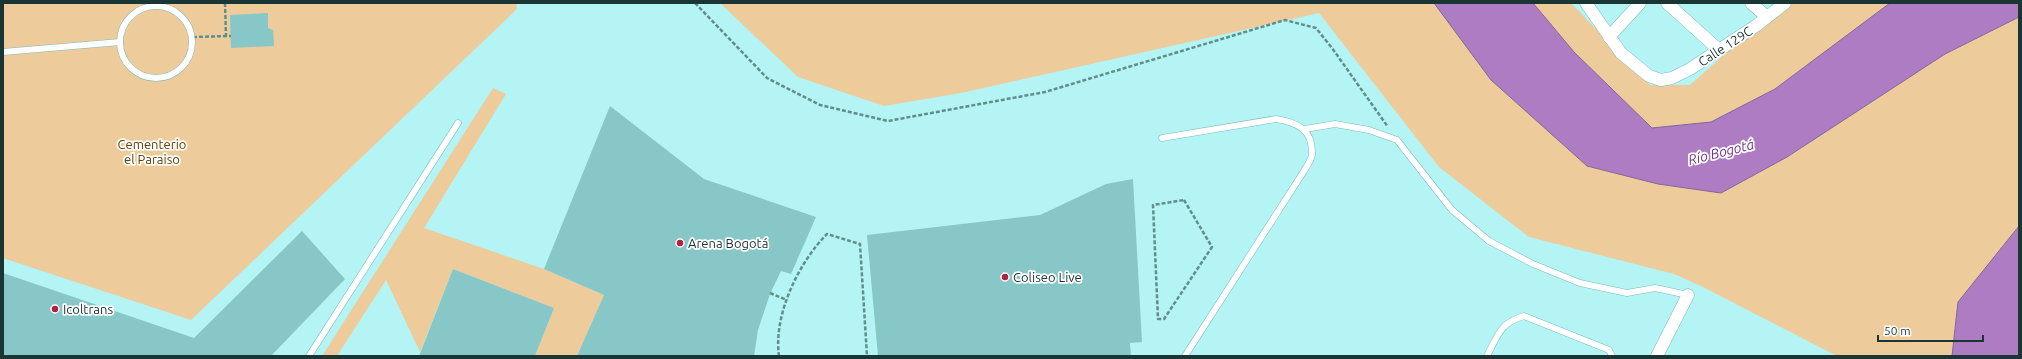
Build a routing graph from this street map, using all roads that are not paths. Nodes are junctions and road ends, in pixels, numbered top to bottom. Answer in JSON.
{"nodes":[{"id":1,"x":1586,"y":3,"type":"edge"},
{"id":2,"x":1640,"y":3,"type":"edge"},
{"id":3,"x":1667,"y":3,"type":"edge"},
{"id":4,"x":1751,"y":3,"type":"edge"},
{"id":5,"x":1785,"y":3,"type":"edge"},
{"id":6,"x":1767,"y":17,"type":"junction"},
{"id":7,"x":1609,"y":37,"type":"junction"},
{"id":8,"x":120,"y":42,"type":"junction"},
{"id":9,"x":1719,"y":50,"type":"junction"},
{"id":10,"x":3,"y":52,"type":"edge"},
{"id":11,"x":458,"y":123,"type":"dead end"},
{"id":12,"x":1305,"y":129,"type":"junction"},
{"id":13,"x":1162,"y":138,"type":"dead end"},
{"id":14,"x":1688,"y":295,"type":"joint"},
{"id":15,"x":309,"y":356,"type":"edge"},
{"id":16,"x":1185,"y":356,"type":"edge"},
{"id":17,"x":1487,"y":356,"type":"edge"},
{"id":18,"x":1612,"y":356,"type":"edge"},
{"id":19,"x":1657,"y":356,"type":"edge"}],
"edges":[{"from":1,"to":7,"type":"street"},
{"from":2,"to":7,"type":"street"},
{"from":3,"to":9,"type":"street"},
{"from":4,"to":6,"type":"street"},
{"from":5,"to":6,"type":"street","name":"Calle 129C"},
{"from":6,"to":9,"type":"street","name":"Calle 129C"},
{"from":7,"to":9,"type":"street","name":"Calle 129C"},
{"from":8,"to":8,"type":"lane"},
{"from":8,"to":10,"type":"lane"},
{"from":11,"to":15,"type":"lane"},
{"from":12,"to":13,"type":"lane"},
{"from":12,"to":14,"type":"lane"},
{"from":12,"to":16,"type":"lane"},
{"from":14,"to":19,"type":"street"},
{"from":17,"to":18,"type":"lane"}]}
